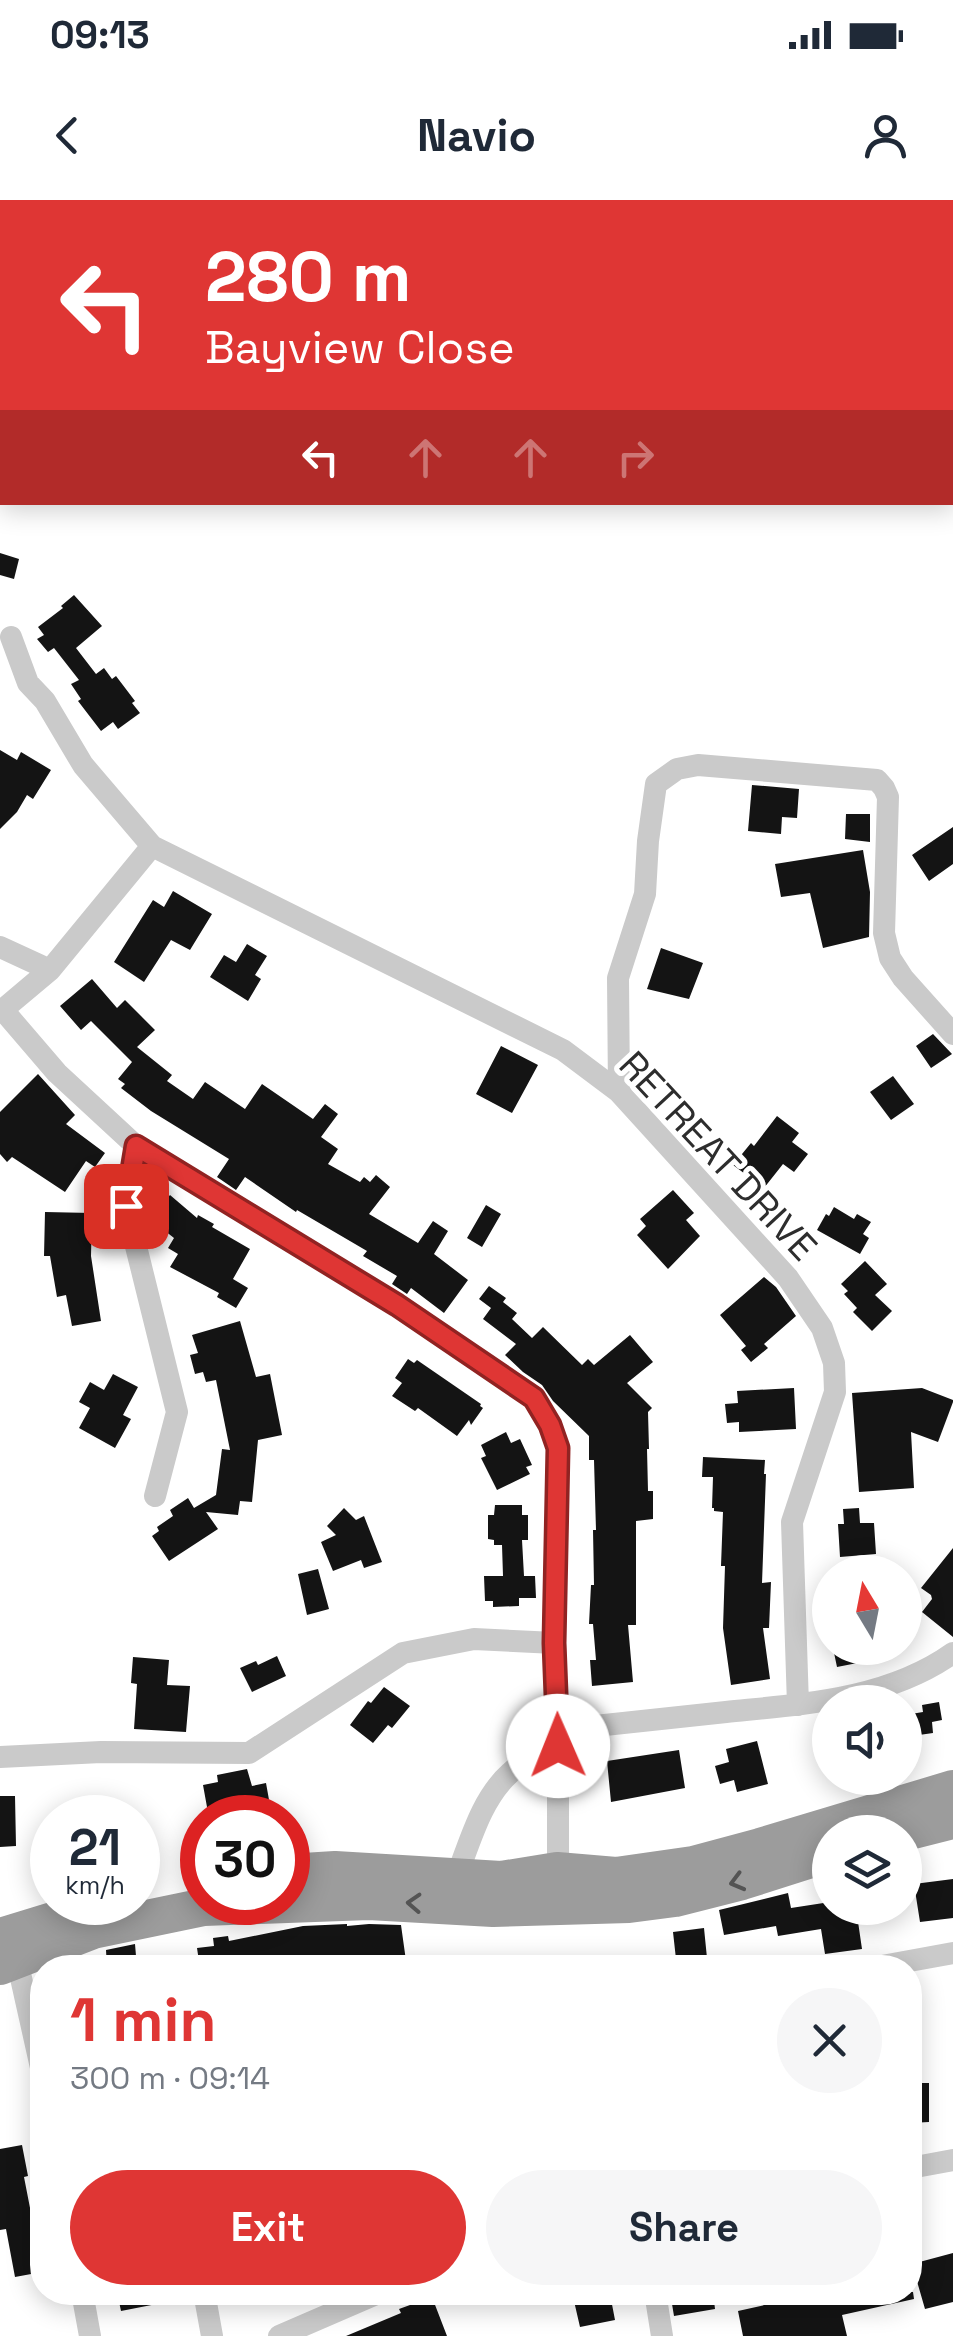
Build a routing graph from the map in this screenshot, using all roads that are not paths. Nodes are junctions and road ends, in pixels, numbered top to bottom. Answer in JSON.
{"nodes":[{"id":1,"x":12,"y":637,"type":"dead end"},
{"id":2,"x":152,"y":846,"type":"junction"},
{"id":3,"x":0,"y":947,"type":"edge"},
{"id":4,"x":50,"y":970,"type":"junction"},
{"id":5,"x":2,"y":1011,"type":"edge"},
{"id":6,"x":953,"y":1034,"type":"edge"},
{"id":7,"x":618,"y":1092,"type":"junction"},
{"id":8,"x":136,"y":1146,"type":"junction"},
{"id":9,"x":155,"y":1496,"type":"dead end"},
{"id":10,"x":554,"y":1643,"type":"junction"},
{"id":11,"x":953,"y":1653,"type":"edge"},
{"id":12,"x":798,"y":1704,"type":"junction"},
{"id":13,"x":558,"y":1738,"type":"junction"},
{"id":14,"x":0,"y":1756,"type":"edge"},
{"id":15,"x":953,"y":1789,"type":"edge"},
{"id":16,"x":953,"y":1820,"type":"edge"},
{"id":17,"x":922,"y":1828,"type":"edge"},
{"id":18,"x":812,"y":1859,"type":"edge"},
{"id":19,"x":310,"y":1872,"type":"edge"},
{"id":20,"x":456,"y":1878,"type":"junction"},
{"id":21,"x":558,"y":1888,"type":"junction"},
{"id":22,"x":61,"y":1925,"type":"edge"},
{"id":23,"x":953,"y":1953,"type":"edge"},
{"id":24,"x":6,"y":1954,"type":"edge"},
{"id":25,"x":922,"y":1959,"type":"edge"},
{"id":26,"x":30,"y":2013,"type":"edge"},
{"id":27,"x":953,"y":2160,"type":"edge"},
{"id":28,"x":922,"y":2166,"type":"edge"},
{"id":29,"x":84,"y":2305,"type":"edge"},
{"id":30,"x":206,"y":2305,"type":"edge"},
{"id":31,"x":351,"y":2305,"type":"edge"},
{"id":32,"x":657,"y":2305,"type":"edge"},
{"id":33,"x":90,"y":2336,"type":"edge"},
{"id":34,"x":212,"y":2336,"type":"edge"},
{"id":35,"x":279,"y":2336,"type":"edge"},
{"id":36,"x":662,"y":2336,"type":"edge"}],
"edges":[{"from":1,"to":2,"type":"street"},
{"from":2,"to":4,"type":"street"},
{"from":2,"to":7,"type":"street","name":"RETREAT DRIVE"},
{"from":3,"to":4,"type":"street"},
{"from":4,"to":5,"type":"street"},
{"from":5,"to":8,"type":"street"},
{"from":6,"to":7,"type":"street"},
{"from":7,"to":12,"type":"street","name":"RETREAT DRIVE"},
{"from":8,"to":9,"type":"street"},
{"from":8,"to":10,"type":"street"},
{"from":10,"to":13,"type":"street"},
{"from":10,"to":14,"type":"street"},
{"from":11,"to":12,"type":"street"},
{"from":12,"to":13,"type":"street"},
{"from":13,"to":20,"type":"street"},
{"from":13,"to":21,"type":"street"},
{"from":15,"to":21,"type":"highway"},
{"from":16,"to":17,"type":"highway"},
{"from":18,"to":21,"type":"highway","one_way":true},
{"from":19,"to":20,"type":"highway"},
{"from":20,"to":21,"type":"highway"},
{"from":21,"to":24,"type":"highway","one_way":true},
{"from":22,"to":24,"type":"highway"},
{"from":23,"to":25,"type":"street"},
{"from":24,"to":26,"type":"street"},
{"from":27,"to":28,"type":"street"},
{"from":29,"to":33,"type":"street"},
{"from":30,"to":34,"type":"street"},
{"from":31,"to":35,"type":"street"},
{"from":32,"to":36,"type":"street"}]}
